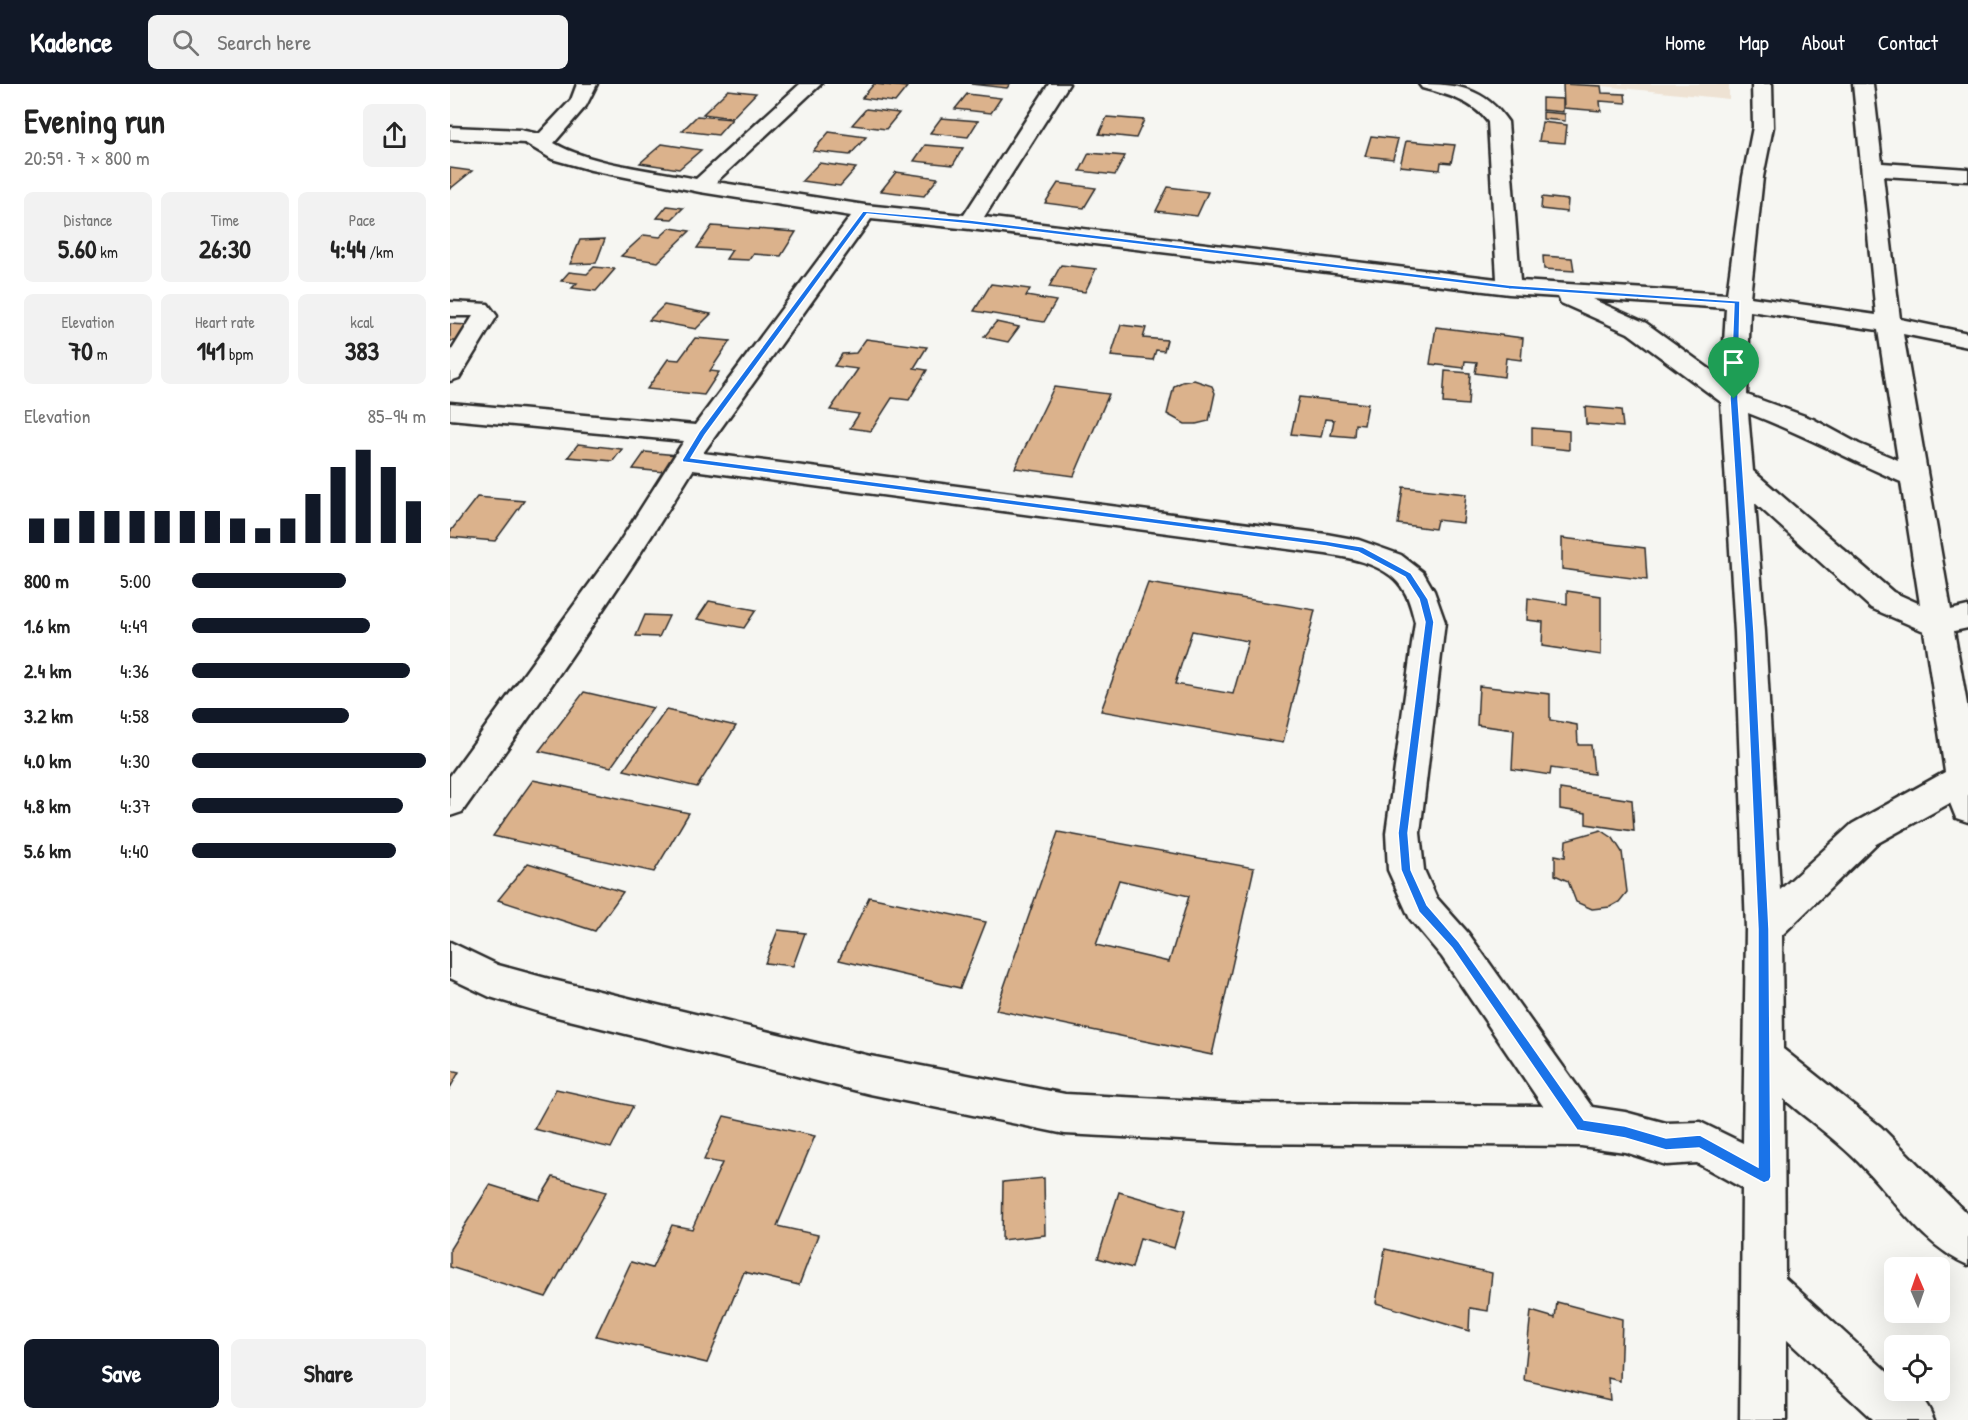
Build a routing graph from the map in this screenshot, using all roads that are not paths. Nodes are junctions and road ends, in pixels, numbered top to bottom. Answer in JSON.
{"nodes":[{"id":1,"x":587,"y":84,"type":"edge"},
{"id":2,"x":811,"y":84,"type":"edge"},
{"id":3,"x":1059,"y":84,"type":"edge"},
{"id":4,"x":1429,"y":84,"type":"edge"},
{"id":5,"x":1762,"y":84,"type":"edge"},
{"id":6,"x":1863,"y":84,"type":"edge"},
{"id":7,"x":450,"y":133,"type":"edge"},
{"id":8,"x":542,"y":145,"type":"junction"},
{"id":9,"x":1873,"y":170,"type":"junction"},
{"id":10,"x":1968,"y":175,"type":"edge"},
{"id":11,"x":700,"y":186,"type":"junction"},
{"id":12,"x":866,"y":212,"type":"junction"},
{"id":13,"x":970,"y":222,"type":"junction"},
{"id":14,"x":1509,"y":287,"type":"junction"},
{"id":15,"x":1551,"y":290,"type":"junction"},
{"id":16,"x":1738,"y":302,"type":"junction"},
{"id":17,"x":450,"y":309,"type":"edge"},
{"id":18,"x":1889,"y":324,"type":"junction"},
{"id":19,"x":1968,"y":340,"type":"edge"},
{"id":20,"x":450,"y":373,"type":"edge"},
{"id":21,"x":1734,"y":399,"type":"junction"},
{"id":22,"x":450,"y":411,"type":"edge"},
{"id":23,"x":694,"y":447,"type":"junction"},
{"id":24,"x":1739,"y":474,"type":"junction"},
{"id":25,"x":1913,"y":477,"type":"junction"},
{"id":26,"x":1968,"y":617,"type":"edge"},
{"id":27,"x":1937,"y":624,"type":"junction"},
{"id":28,"x":1966,"y":787,"type":"edge"},
{"id":29,"x":450,"y":802,"type":"edge"},
{"id":30,"x":1764,"y":929,"type":"junction"},
{"id":31,"x":450,"y":959,"type":"edge"},
{"id":32,"x":1764,"y":1058,"type":"junction"},
{"id":33,"x":1581,"y":1126,"type":"junction"},
{"id":34,"x":1764,"y":1177,"type":"junction"},
{"id":35,"x":1968,"y":1243,"type":"edge"},
{"id":36,"x":1764,"y":1288,"type":"junction"},
{"id":37,"x":1763,"y":1420,"type":"edge"},
{"id":38,"x":1911,"y":1420,"type":"edge"}],
"edges":[{"from":1,"to":8,"type":"street"},
{"from":2,"to":11,"type":"street"},
{"from":3,"to":13,"type":"street"},
{"from":4,"to":14,"type":"street"},
{"from":5,"to":16,"type":"street"},
{"from":6,"to":9,"type":"street"},
{"from":7,"to":8,"type":"street"},
{"from":8,"to":11,"type":"street"},
{"from":9,"to":10,"type":"street"},
{"from":9,"to":18,"type":"street"},
{"from":11,"to":12,"type":"street"},
{"from":12,"to":13,"type":"street"},
{"from":12,"to":23,"type":"street"},
{"from":13,"to":14,"type":"street"},
{"from":14,"to":15,"type":"street"},
{"from":15,"to":16,"type":"street"},
{"from":15,"to":21,"type":"street"},
{"from":16,"to":18,"type":"street"},
{"from":16,"to":21,"type":"street"},
{"from":17,"to":20,"type":"street"},
{"from":18,"to":19,"type":"street"},
{"from":18,"to":25,"type":"street"},
{"from":21,"to":24,"type":"street"},
{"from":21,"to":25,"type":"street"},
{"from":22,"to":23,"type":"street"},
{"from":23,"to":29,"type":"street"},
{"from":23,"to":33,"type":"street"},
{"from":24,"to":27,"type":"street"},
{"from":24,"to":30,"type":"street"},
{"from":25,"to":27,"type":"street"},
{"from":26,"to":27,"type":"street"},
{"from":27,"to":28,"type":"street"},
{"from":28,"to":30,"type":"street"},
{"from":30,"to":32,"type":"street"},
{"from":31,"to":33,"type":"street"},
{"from":32,"to":34,"type":"street"},
{"from":32,"to":35,"type":"street"},
{"from":33,"to":34,"type":"street"},
{"from":34,"to":36,"type":"street"},
{"from":36,"to":37,"type":"street"},
{"from":36,"to":38,"type":"street"}]}
